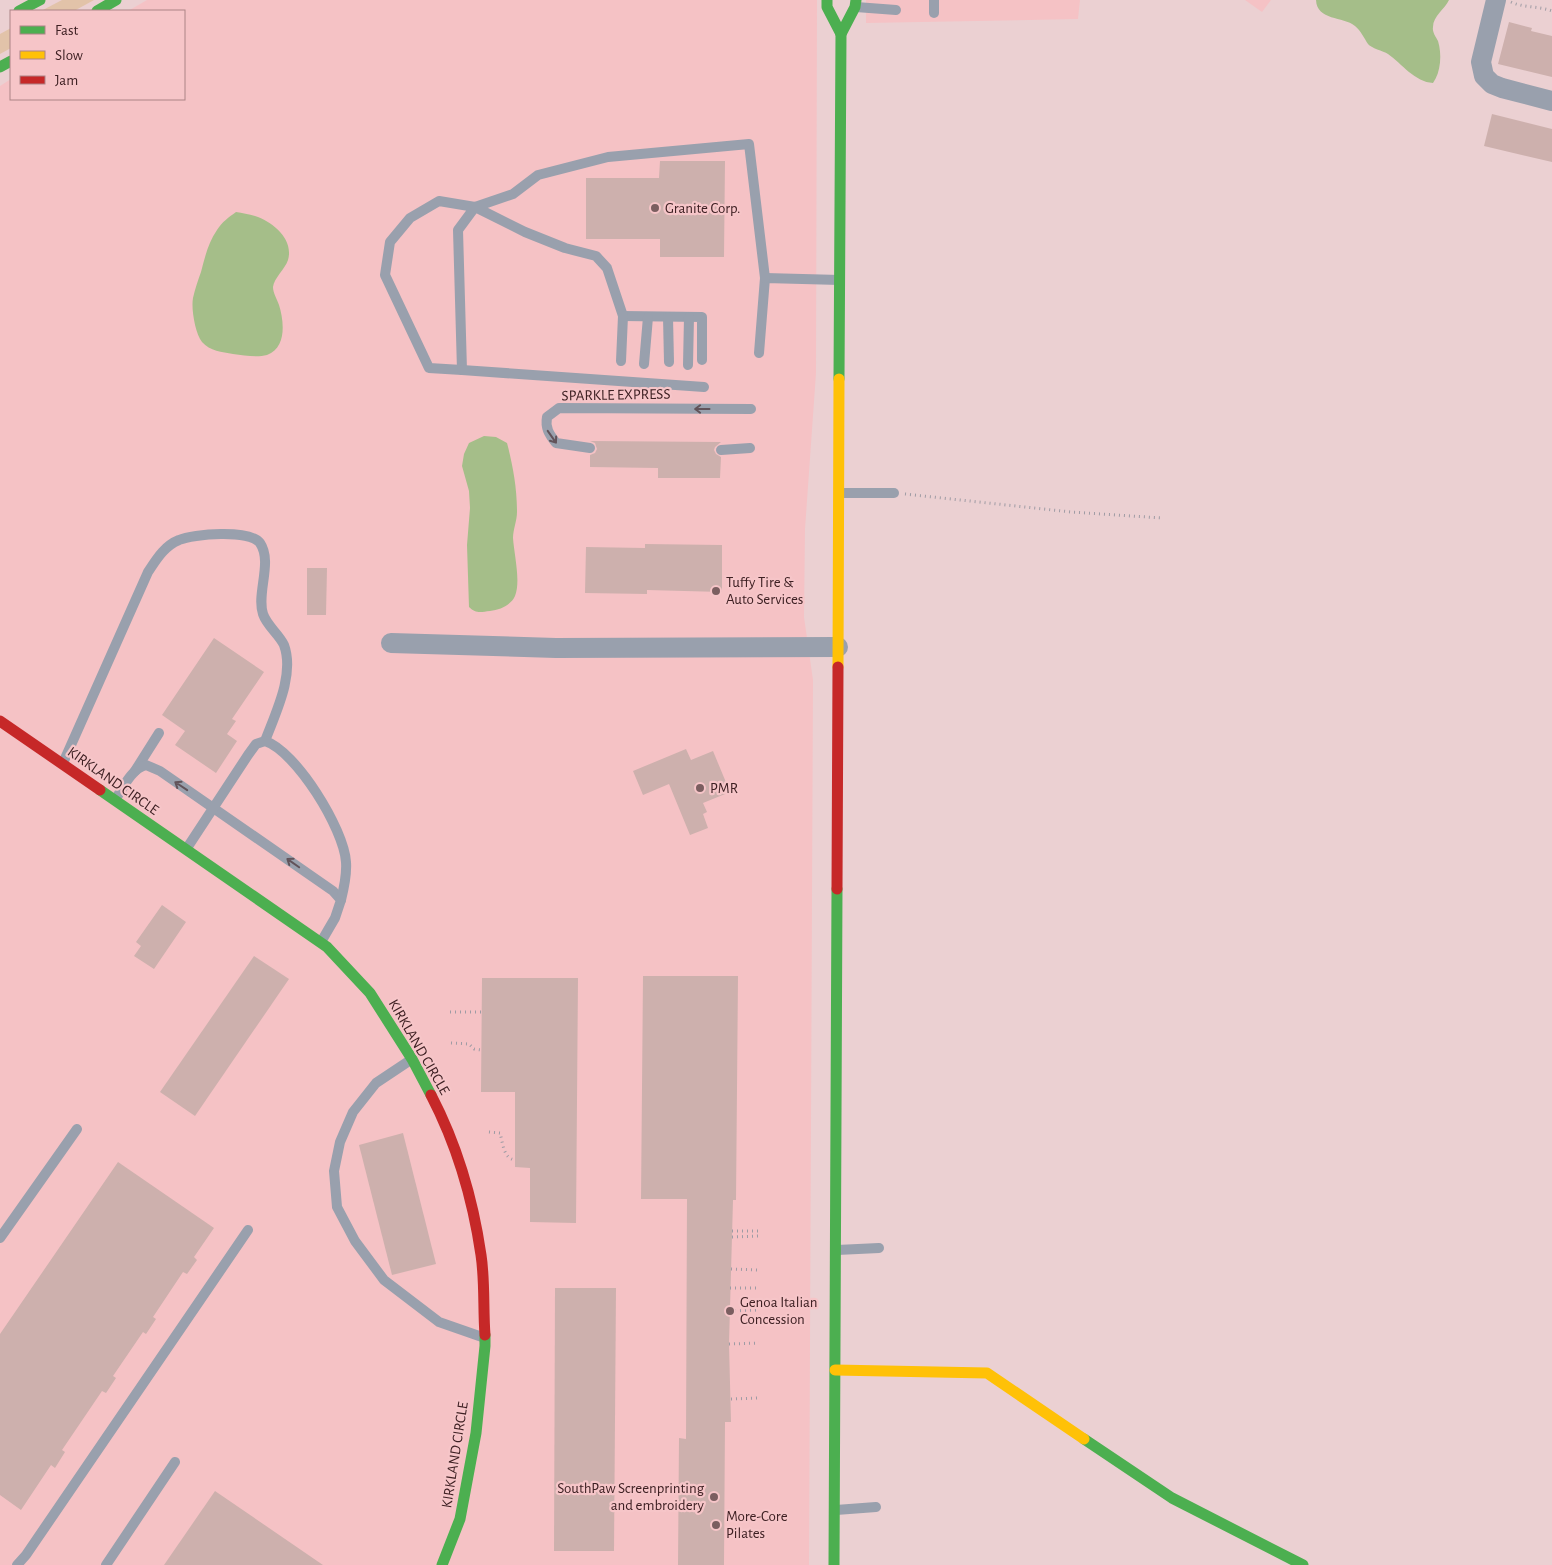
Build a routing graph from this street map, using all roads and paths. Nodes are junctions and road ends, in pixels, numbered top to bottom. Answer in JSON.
{"nodes":[{"id":1,"x":40,"y":0,"type":"edge"},
{"id":2,"x":116,"y":0,"type":"edge"},
{"id":3,"x":827,"y":0,"type":"edge"},
{"id":4,"x":934,"y":0,"type":"edge"},
{"id":5,"x":1496,"y":0,"type":"edge"},
{"id":6,"x":1507,"y":0,"type":"edge"},
{"id":7,"x":856,"y":3,"type":"edge"},
{"id":8,"x":21,"y":10,"type":"edge"},
{"id":9,"x":99,"y":10,"type":"edge"},
{"id":10,"x":896,"y":10,"type":"dead end"},
{"id":11,"x":1552,"y":11,"type":"edge"},
{"id":12,"x":934,"y":13,"type":"dead end"},
{"id":13,"x":841,"y":34,"type":"junction"},
{"id":14,"x":1552,"y":101,"type":"edge"},
{"id":15,"x":475,"y":207,"type":"junction"},
{"id":16,"x":765,"y":278,"type":"junction"},
{"id":17,"x":841,"y":280,"type":"junction"},
{"id":18,"x":624,"y":316,"type":"junction"},
{"id":19,"x":648,"y":317,"type":"junction"},
{"id":20,"x":668,"y":317,"type":"junction"},
{"id":21,"x":689,"y":317,"type":"junction"},
{"id":22,"x":759,"y":353,"type":"dead end"},
{"id":23,"x":702,"y":360,"type":"dead end"},
{"id":24,"x":621,"y":361,"type":"dead end"},
{"id":25,"x":669,"y":362,"type":"dead end"},
{"id":26,"x":644,"y":364,"type":"dead end"},
{"id":27,"x":688,"y":365,"type":"dead end"},
{"id":28,"x":462,"y":370,"type":"junction"},
{"id":29,"x":704,"y":387,"type":"dead end"},
{"id":30,"x":751,"y":409,"type":"dead end"},
{"id":31,"x":590,"y":448,"type":"dead end"},
{"id":32,"x":750,"y":448,"type":"dead end"},
{"id":33,"x":721,"y":450,"type":"dead end"},
{"id":34,"x":840,"y":493,"type":"junction"},
{"id":35,"x":894,"y":493,"type":"joint"},
{"id":36,"x":1162,"y":518,"type":"dead end"},
{"id":37,"x":391,"y":643,"type":"dead end"},
{"id":38,"x":838,"y":647,"type":"junction"},
{"id":39,"x":0,"y":721,"type":"edge"},
{"id":40,"x":159,"y":733,"type":"dead end"},
{"id":41,"x":265,"y":740,"type":"junction"},
{"id":42,"x":62,"y":764,"type":"junction"},
{"id":43,"x":134,"y":771,"type":"junction"},
{"id":44,"x":115,"y":800,"type":"junction"},
{"id":45,"x":217,"y":811,"type":"junction"},
{"id":46,"x":186,"y":850,"type":"junction"},
{"id":47,"x":341,"y":900,"type":"junction"},
{"id":48,"x":321,"y":943,"type":"junction"},
{"id":49,"x":450,"y":1012,"type":"dead end"},
{"id":50,"x":481,"y":1012,"type":"dead end"},
{"id":51,"x":451,"y":1044,"type":"dead end"},
{"id":52,"x":481,"y":1050,"type":"dead end"},
{"id":53,"x":412,"y":1058,"type":"junction"},
{"id":54,"x":77,"y":1130,"type":"dead end"},
{"id":55,"x":489,"y":1132,"type":"dead end"},
{"id":56,"x":515,"y":1160,"type":"dead end"},
{"id":57,"x":248,"y":1230,"type":"dead end"},
{"id":58,"x":732,"y":1231,"type":"dead end"},
{"id":59,"x":759,"y":1231,"type":"dead end"},
{"id":60,"x":759,"y":1236,"type":"dead end"},
{"id":61,"x":732,"y":1237,"type":"dead end"},
{"id":62,"x":0,"y":1238,"type":"edge"},
{"id":63,"x":879,"y":1248,"type":"dead end"},
{"id":64,"x":836,"y":1250,"type":"junction"},
{"id":65,"x":731,"y":1269,"type":"dead end"},
{"id":66,"x":759,"y":1270,"type":"dead end"},
{"id":67,"x":730,"y":1288,"type":"dead end"},
{"id":68,"x":759,"y":1288,"type":"dead end"},
{"id":69,"x":759,"y":1310,"type":"dead end"},
{"id":70,"x":730,"y":1311,"type":"dead end"},
{"id":71,"x":485,"y":1338,"type":"junction"},
{"id":72,"x":759,"y":1343,"type":"dead end"},
{"id":73,"x":729,"y":1344,"type":"dead end"},
{"id":74,"x":835,"y":1370,"type":"junction"},
{"id":75,"x":758,"y":1398,"type":"dead end"},
{"id":76,"x":730,"y":1399,"type":"dead end"},
{"id":77,"x":175,"y":1462,"type":"dead end"},
{"id":78,"x":876,"y":1507,"type":"dead end"},
{"id":79,"x":835,"y":1510,"type":"junction"},
{"id":80,"x":17,"y":1565,"type":"edge"},
{"id":81,"x":106,"y":1565,"type":"edge"},
{"id":82,"x":442,"y":1565,"type":"edge"},
{"id":83,"x":834,"y":1565,"type":"edge"},
{"id":84,"x":1303,"y":1565,"type":"edge"}],
"edges":[{"from":1,"to":8,"type":"main road"},
{"from":2,"to":9,"type":"main road"},
{"from":3,"to":13,"type":"main road"},
{"from":4,"to":12,"type":"lane"},
{"from":5,"to":14,"type":"street"},
{"from":6,"to":11,"type":"path"},
{"from":7,"to":10,"type":"lane"},
{"from":7,"to":13,"type":"main road"},
{"from":13,"to":17,"type":"main road"},
{"from":15,"to":16,"type":"lane"},
{"from":15,"to":18,"type":"lane"},
{"from":15,"to":28,"type":"lane"},
{"from":15,"to":28,"type":"lane"},
{"from":16,"to":17,"type":"lane"},
{"from":16,"to":22,"type":"lane"},
{"from":17,"to":34,"type":"main road"},
{"from":18,"to":19,"type":"lane"},
{"from":18,"to":24,"type":"lane"},
{"from":19,"to":20,"type":"lane"},
{"from":19,"to":26,"type":"lane"},
{"from":20,"to":21,"type":"lane"},
{"from":20,"to":25,"type":"lane"},
{"from":21,"to":23,"type":"lane"},
{"from":21,"to":27,"type":"lane"},
{"from":28,"to":29,"type":"lane"},
{"from":30,"to":31,"type":"lane","name":"SPARKLE EXPRESS","one_way":true},
{"from":32,"to":33,"type":"lane"},
{"from":34,"to":35,"type":"lane"},
{"from":34,"to":38,"type":"main road"},
{"from":35,"to":36,"type":"path"},
{"from":37,"to":38,"type":"street"},
{"from":38,"to":64,"type":"main road"},
{"from":39,"to":42,"type":"main road","name":"KIRKLAND CIRCLE"},
{"from":40,"to":43,"type":"lane"},
{"from":41,"to":42,"type":"lane"},
{"from":41,"to":45,"type":"lane"},
{"from":41,"to":47,"type":"lane"},
{"from":42,"to":44,"type":"main road","name":"KIRKLAND CIRCLE"},
{"from":43,"to":44,"type":"lane"},
{"from":45,"to":43,"type":"lane","one_way":true},
{"from":44,"to":46,"type":"main road","name":"KIRKLAND CIRCLE"},
{"from":45,"to":46,"type":"lane"},
{"from":47,"to":45,"type":"lane","one_way":true},
{"from":46,"to":48,"type":"main road","name":"KIRKLAND CIRCLE"},
{"from":47,"to":48,"type":"lane"},
{"from":48,"to":53,"type":"main road","name":"KIRKLAND CIRCLE"},
{"from":49,"to":50,"type":"path"},
{"from":51,"to":52,"type":"path"},
{"from":53,"to":71,"type":"main road","name":"KIRKLAND CIRCLE"},
{"from":53,"to":71,"type":"lane"},
{"from":54,"to":62,"type":"lane"},
{"from":55,"to":56,"type":"path"},
{"from":57,"to":80,"type":"lane"},
{"from":58,"to":59,"type":"path"},
{"from":60,"to":61,"type":"path"},
{"from":63,"to":64,"type":"lane"},
{"from":64,"to":74,"type":"main road"},
{"from":65,"to":66,"type":"path"},
{"from":67,"to":68,"type":"path"},
{"from":69,"to":70,"type":"path"},
{"from":71,"to":82,"type":"main road","name":"KIRKLAND CIRCLE"},
{"from":72,"to":73,"type":"path"},
{"from":74,"to":79,"type":"main road"},
{"from":74,"to":84,"type":"main road"},
{"from":75,"to":76,"type":"path"},
{"from":77,"to":81,"type":"lane"},
{"from":78,"to":79,"type":"lane"},
{"from":79,"to":83,"type":"main road"}]}
